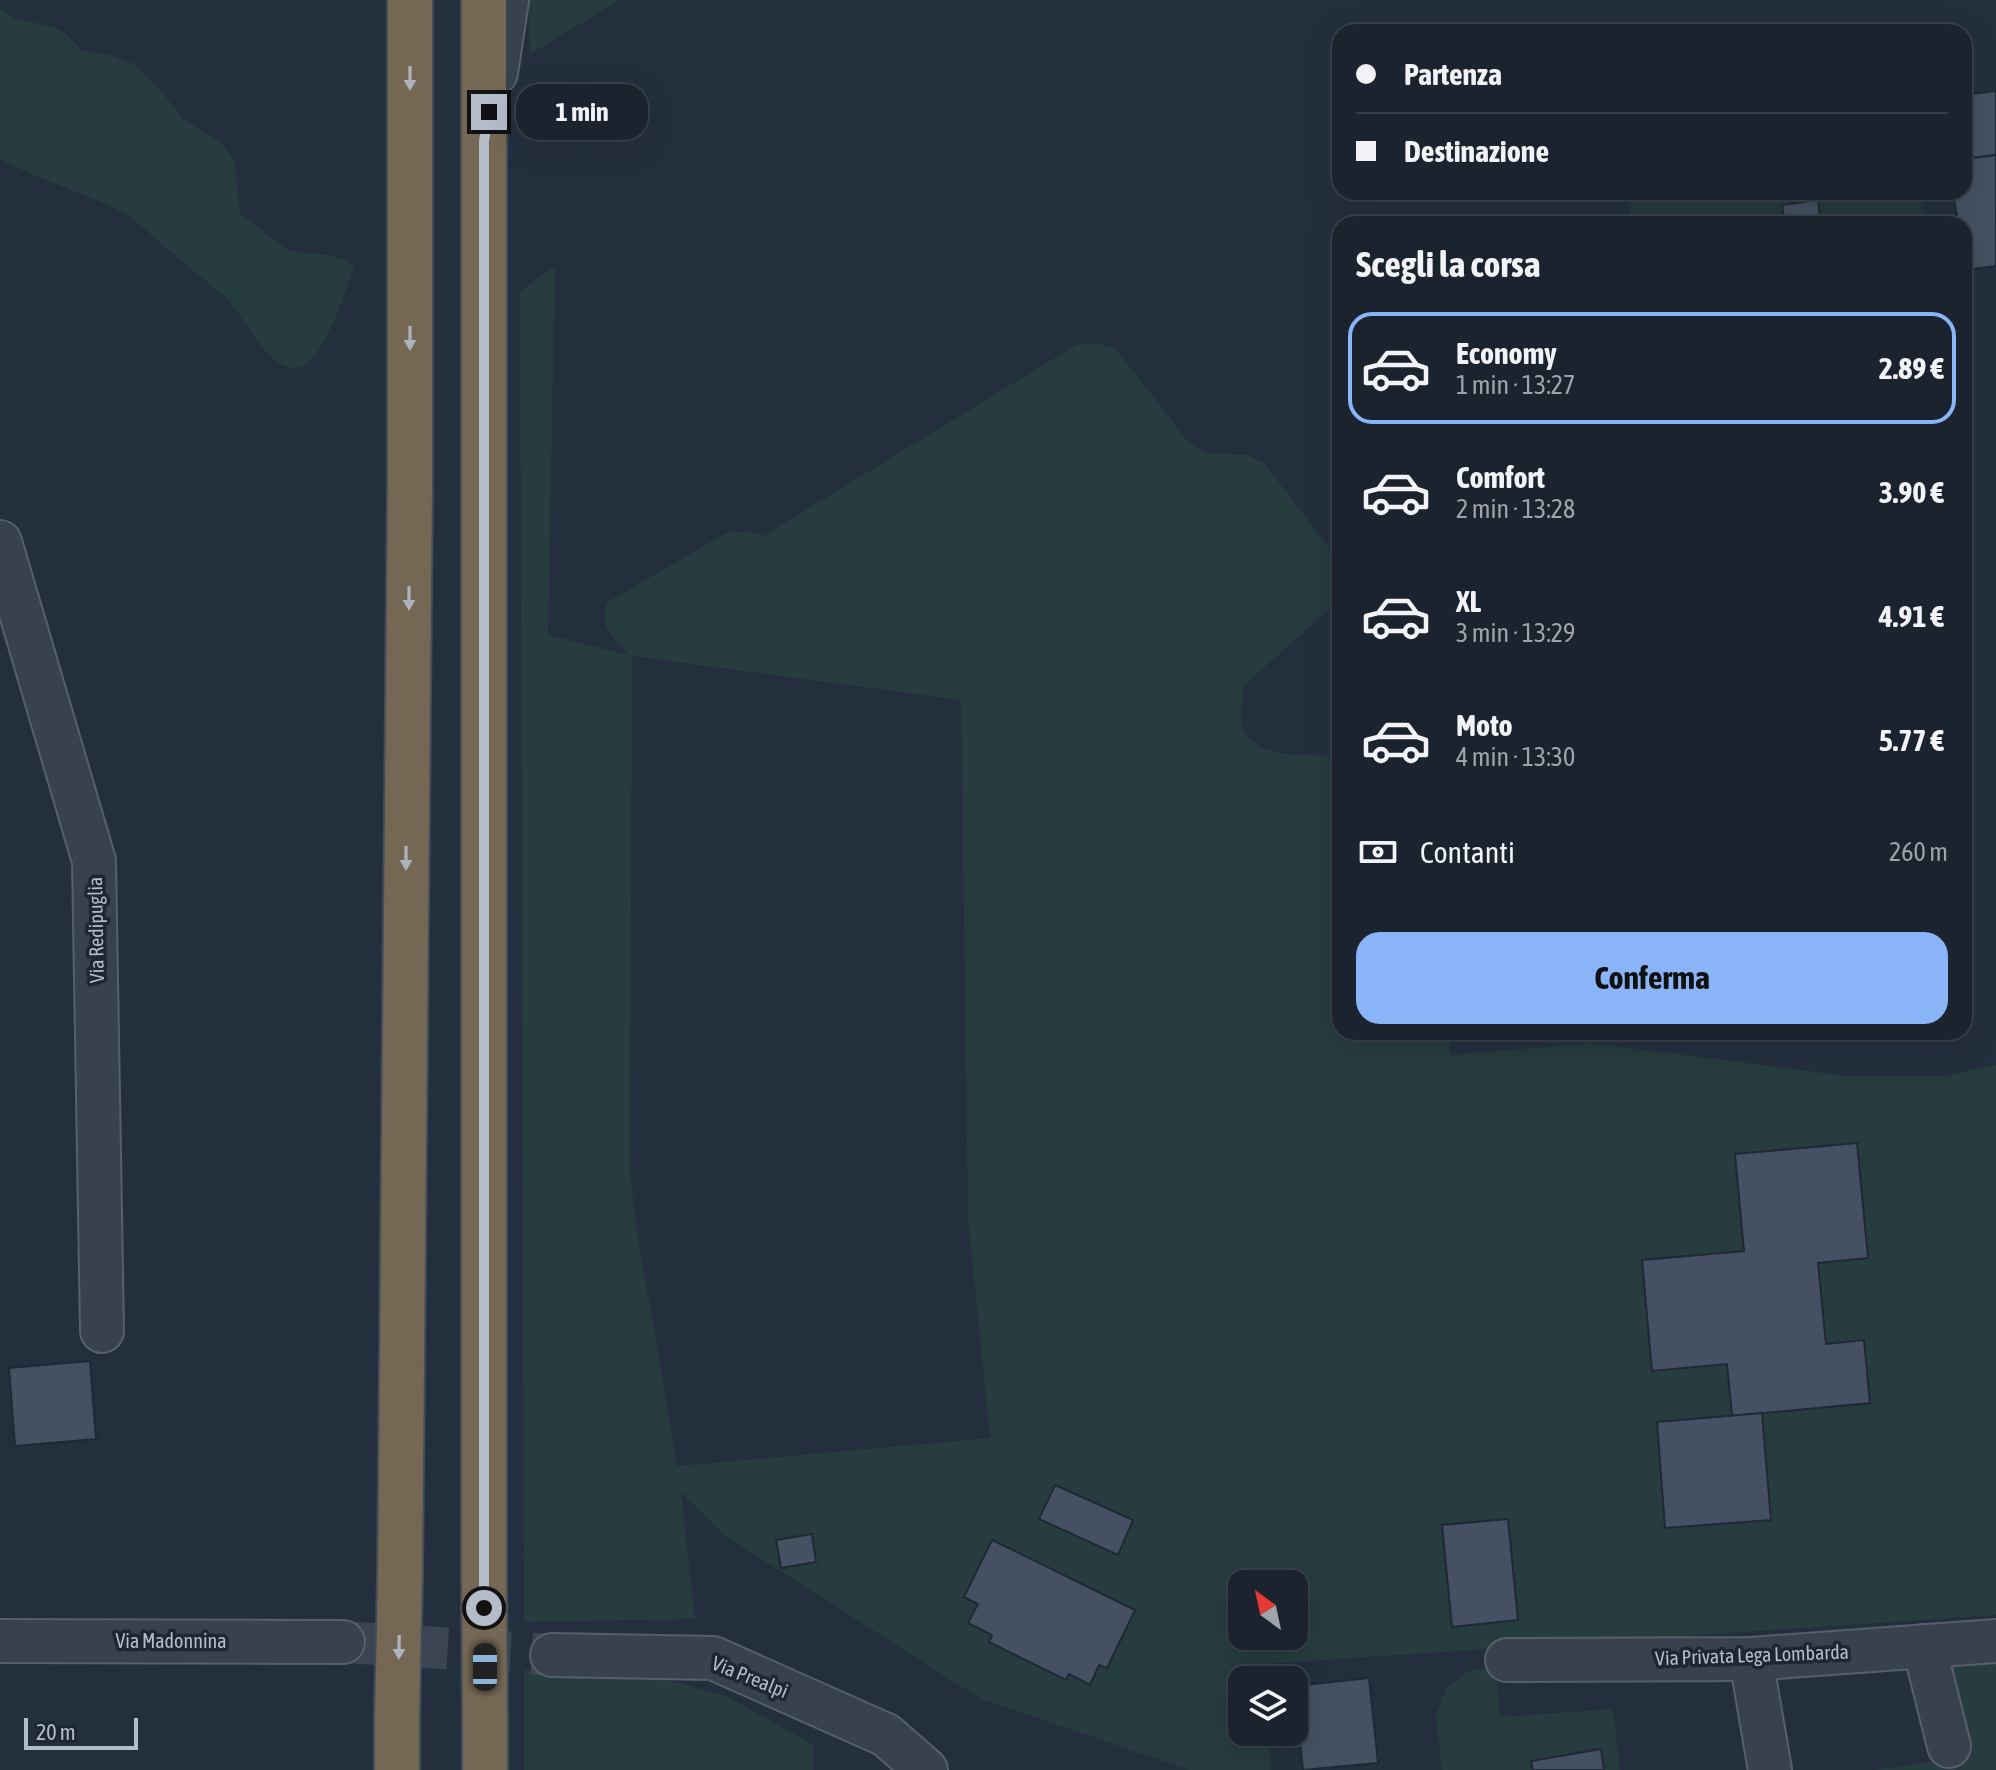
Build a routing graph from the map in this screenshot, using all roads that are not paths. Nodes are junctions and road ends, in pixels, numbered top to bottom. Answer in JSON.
{"nodes":[{"id":1,"x":410,"y":0,"type":"edge"},
{"id":2,"x":484,"y":0,"type":"edge"},
{"id":3,"x":507,"y":0,"type":"edge"},
{"id":4,"x":484,"y":141,"type":"junction"},
{"id":5,"x":0,"y":542,"type":"edge"},
{"id":6,"x":102,"y":1331,"type":"dead end"},
{"id":7,"x":0,"y":1641,"type":"edge"},
{"id":8,"x":1996,"y":1641,"type":"edge"},
{"id":9,"x":343,"y":1642,"type":"tunnel mouth"},
{"id":10,"x":1924,"y":1646,"type":"junction"},
{"id":11,"x":552,"y":1655,"type":"tunnel mouth"},
{"id":12,"x":1751,"y":1659,"type":"junction"},
{"id":13,"x":1507,"y":1660,"type":"dead end"},
{"id":14,"x":1949,"y":1746,"type":"dead end"},
{"id":15,"x":397,"y":1770,"type":"edge"},
{"id":16,"x":485,"y":1770,"type":"edge"},
{"id":17,"x":926,"y":1770,"type":"edge"},
{"id":18,"x":1770,"y":1770,"type":"edge"}],
"edges":[{"from":1,"to":15,"type":"highway","one_way":true,"bridge":true},
{"from":2,"to":4,"type":"highway"},
{"from":3,"to":4,"type":"street"},
{"from":4,"to":16,"type":"highway","bridge":true},
{"from":5,"to":6,"type":"street","name":"Via Redipuglia"},
{"from":7,"to":9,"type":"street","name":"Via Madonnina"},
{"from":8,"to":10,"type":"street","name":"Via Privata Lega Lombarda"},
{"from":10,"to":12,"type":"street","name":"Via Privata Lega Lombarda"},
{"from":10,"to":14,"type":"street"},
{"from":11,"to":17,"type":"street","name":"Via Prealpi"},
{"from":12,"to":13,"type":"street","name":"Via Privata Lega Lombarda"},
{"from":12,"to":18,"type":"street"}]}
